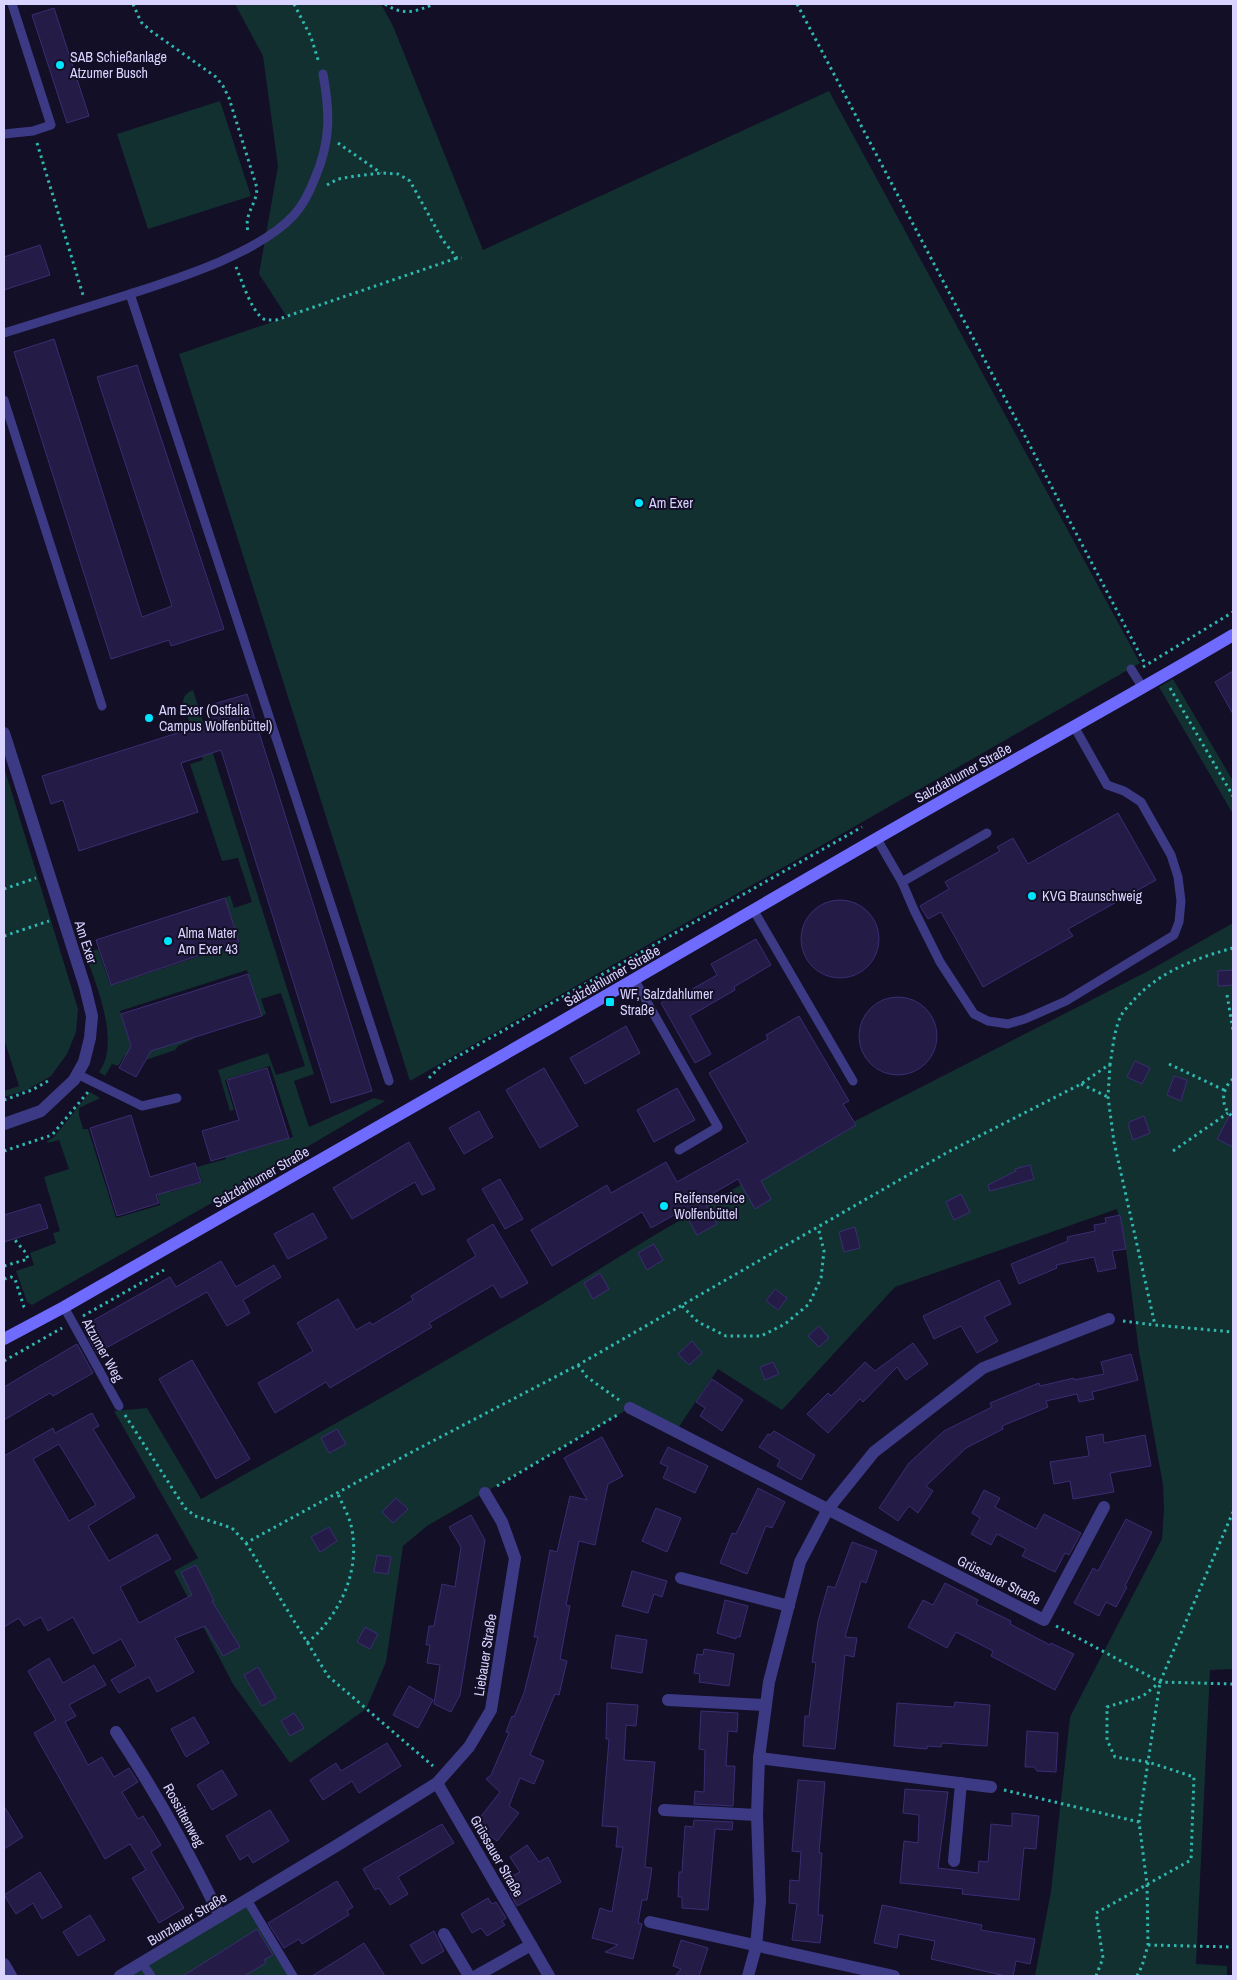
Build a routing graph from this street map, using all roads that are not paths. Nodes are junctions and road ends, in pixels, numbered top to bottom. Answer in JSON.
{"nodes":[{"id":1,"x":12,"y":4,"type":"edge"},
{"id":2,"x":323,"y":74,"type":"road end"},
{"id":3,"x":4,"y":134,"type":"edge"},
{"id":4,"x":130,"y":294,"type":"junction"},
{"id":5,"x":4,"y":333,"type":"edge"},
{"id":6,"x":4,"y":400,"type":"edge"},
{"id":7,"x":1233,"y":635,"type":"edge"},
{"id":8,"x":1131,"y":669,"type":"dead end"},
{"id":9,"x":1143,"y":688,"type":"junction"},
{"id":10,"x":102,"y":706,"type":"dead end"},
{"id":11,"x":1075,"y":728,"type":"junction"},
{"id":12,"x":4,"y":733,"type":"edge"},
{"id":13,"x":987,"y":833,"type":"dead end"},
{"id":14,"x":877,"y":839,"type":"junction"},
{"id":15,"x":902,"y":882,"type":"junction"},
{"id":16,"x":754,"y":911,"type":"junction"},
{"id":17,"x":634,"y":979,"type":"junction"},
{"id":18,"x":77,"y":1074,"type":"junction"},
{"id":19,"x":853,"y":1081,"type":"dead end"},
{"id":20,"x":389,"y":1082,"type":"dead end"},
{"id":21,"x":177,"y":1098,"type":"dead end"},
{"id":22,"x":4,"y":1124,"type":"edge"},
{"id":23,"x":679,"y":1150,"type":"dead end"},
{"id":24,"x":64,"y":1308,"type":"junction"},
{"id":25,"x":1109,"y":1319,"type":"road end"},
{"id":26,"x":4,"y":1339,"type":"edge"},
{"id":27,"x":119,"y":1406,"type":"road end"},
{"id":28,"x":630,"y":1408,"type":"road end"},
{"id":29,"x":485,"y":1493,"type":"road end"},
{"id":30,"x":1104,"y":1507,"type":"dead end"},
{"id":31,"x":828,"y":1510,"type":"junction"},
{"id":32,"x":681,"y":1578,"type":"dead end"},
{"id":33,"x":789,"y":1606,"type":"junction"},
{"id":34,"x":668,"y":1700,"type":"dead end"},
{"id":35,"x":766,"y":1705,"type":"junction"},
{"id":36,"x":116,"y":1732,"type":"dead end"},
{"id":37,"x":759,"y":1758,"type":"junction"},
{"id":38,"x":441,"y":1779,"type":"junction"},
{"id":39,"x":961,"y":1783,"type":"junction"},
{"id":40,"x":991,"y":1787,"type":"road end"},
{"id":41,"x":664,"y":1810,"type":"dead end"},
{"id":42,"x":756,"y":1815,"type":"junction"},
{"id":43,"x":336,"y":1846,"type":"joint"},
{"id":44,"x":954,"y":1861,"type":"dead end"},
{"id":45,"x":247,"y":1900,"type":"junction"},
{"id":46,"x":220,"y":1916,"type":"junction"},
{"id":47,"x":650,"y":1922,"type":"dead end"},
{"id":48,"x":444,"y":1934,"type":"dead end"},
{"id":49,"x":531,"y":1945,"type":"junction"},
{"id":50,"x":756,"y":1947,"type":"junction"},
{"id":51,"x":142,"y":1963,"type":"junction"},
{"id":52,"x":4,"y":1964,"type":"edge"},
{"id":53,"x":11,"y":1976,"type":"edge"},
{"id":54,"x":120,"y":1976,"type":"edge"},
{"id":55,"x":151,"y":1976,"type":"edge"},
{"id":56,"x":293,"y":1976,"type":"edge"},
{"id":57,"x":469,"y":1976,"type":"edge"},
{"id":58,"x":476,"y":1976,"type":"edge"},
{"id":59,"x":549,"y":1976,"type":"edge"},
{"id":60,"x":748,"y":1976,"type":"edge"},
{"id":61,"x":894,"y":1976,"type":"edge"}],
"edges":[{"from":1,"to":3,"type":"lane"},
{"from":2,"to":4,"type":"lane"},
{"from":4,"to":5,"type":"lane"},
{"from":4,"to":20,"type":"lane"},
{"from":6,"to":10,"type":"lane"},
{"from":7,"to":9,"type":"street","name":"Salzdahlumer Straße"},
{"from":8,"to":9,"type":"lane"},
{"from":9,"to":11,"type":"street","name":"Salzdahlumer Straße"},
{"from":11,"to":14,"type":"street","name":"Salzdahlumer Straße"},
{"from":11,"to":15,"type":"lane"},
{"from":12,"to":18,"type":"street","name":"Am Exer"},
{"from":13,"to":15,"type":"lane"},
{"from":14,"to":15,"type":"lane"},
{"from":14,"to":16,"type":"street","name":"Salzdahlumer Straße"},
{"from":16,"to":17,"type":"street","name":"Salzdahlumer Straße"},
{"from":16,"to":19,"type":"lane"},
{"from":17,"to":23,"type":"lane"},
{"from":17,"to":24,"type":"street","name":"Salzdahlumer Straße"},
{"from":18,"to":21,"type":"lane"},
{"from":18,"to":22,"type":"street","name":"Am Exer"},
{"from":24,"to":26,"type":"street","name":"Salzdahlumer Straße"},
{"from":24,"to":27,"type":"lane","name":"Atzumer Weg"},
{"from":25,"to":31,"type":"street"},
{"from":28,"to":31,"type":"street","name":"Grüssauer Straße"},
{"from":29,"to":38,"type":"street","name":"Liebauer Straße"},
{"from":30,"to":31,"type":"street","name":"Grüssauer Straße"},
{"from":31,"to":33,"type":"street"},
{"from":32,"to":33,"type":"street"},
{"from":33,"to":35,"type":"street"},
{"from":34,"to":35,"type":"street"},
{"from":35,"to":37,"type":"street"},
{"from":36,"to":46,"type":"street","name":"Rossittenweg"},
{"from":37,"to":39,"type":"street"},
{"from":37,"to":42,"type":"street"},
{"from":38,"to":43,"type":"street","name":"Liebauer Straße"},
{"from":38,"to":49,"type":"street","name":"Grüssauer Straße"},
{"from":39,"to":40,"type":"street"},
{"from":39,"to":44,"type":"street"},
{"from":41,"to":42,"type":"street"},
{"from":42,"to":50,"type":"street"},
{"from":43,"to":45,"type":"street","name":"Bunzlauer Straße"},
{"from":45,"to":46,"type":"street","name":"Bunzlauer Straße"},
{"from":45,"to":56,"type":"lane","name":"Bunzlauer Straße"},
{"from":46,"to":51,"type":"street","name":"Bunzlauer Straße"},
{"from":47,"to":50,"type":"street"},
{"from":48,"to":57,"type":"street"},
{"from":49,"to":58,"type":"street"},
{"from":49,"to":59,"type":"street","name":"Grüssauer Straße"},
{"from":50,"to":60,"type":"street"},
{"from":50,"to":61,"type":"street"},
{"from":51,"to":54,"type":"street","name":"Bunzlauer Straße"},
{"from":51,"to":55,"type":"lane","name":"Bunzlauer Straße"},
{"from":52,"to":53,"type":"street"}]}
